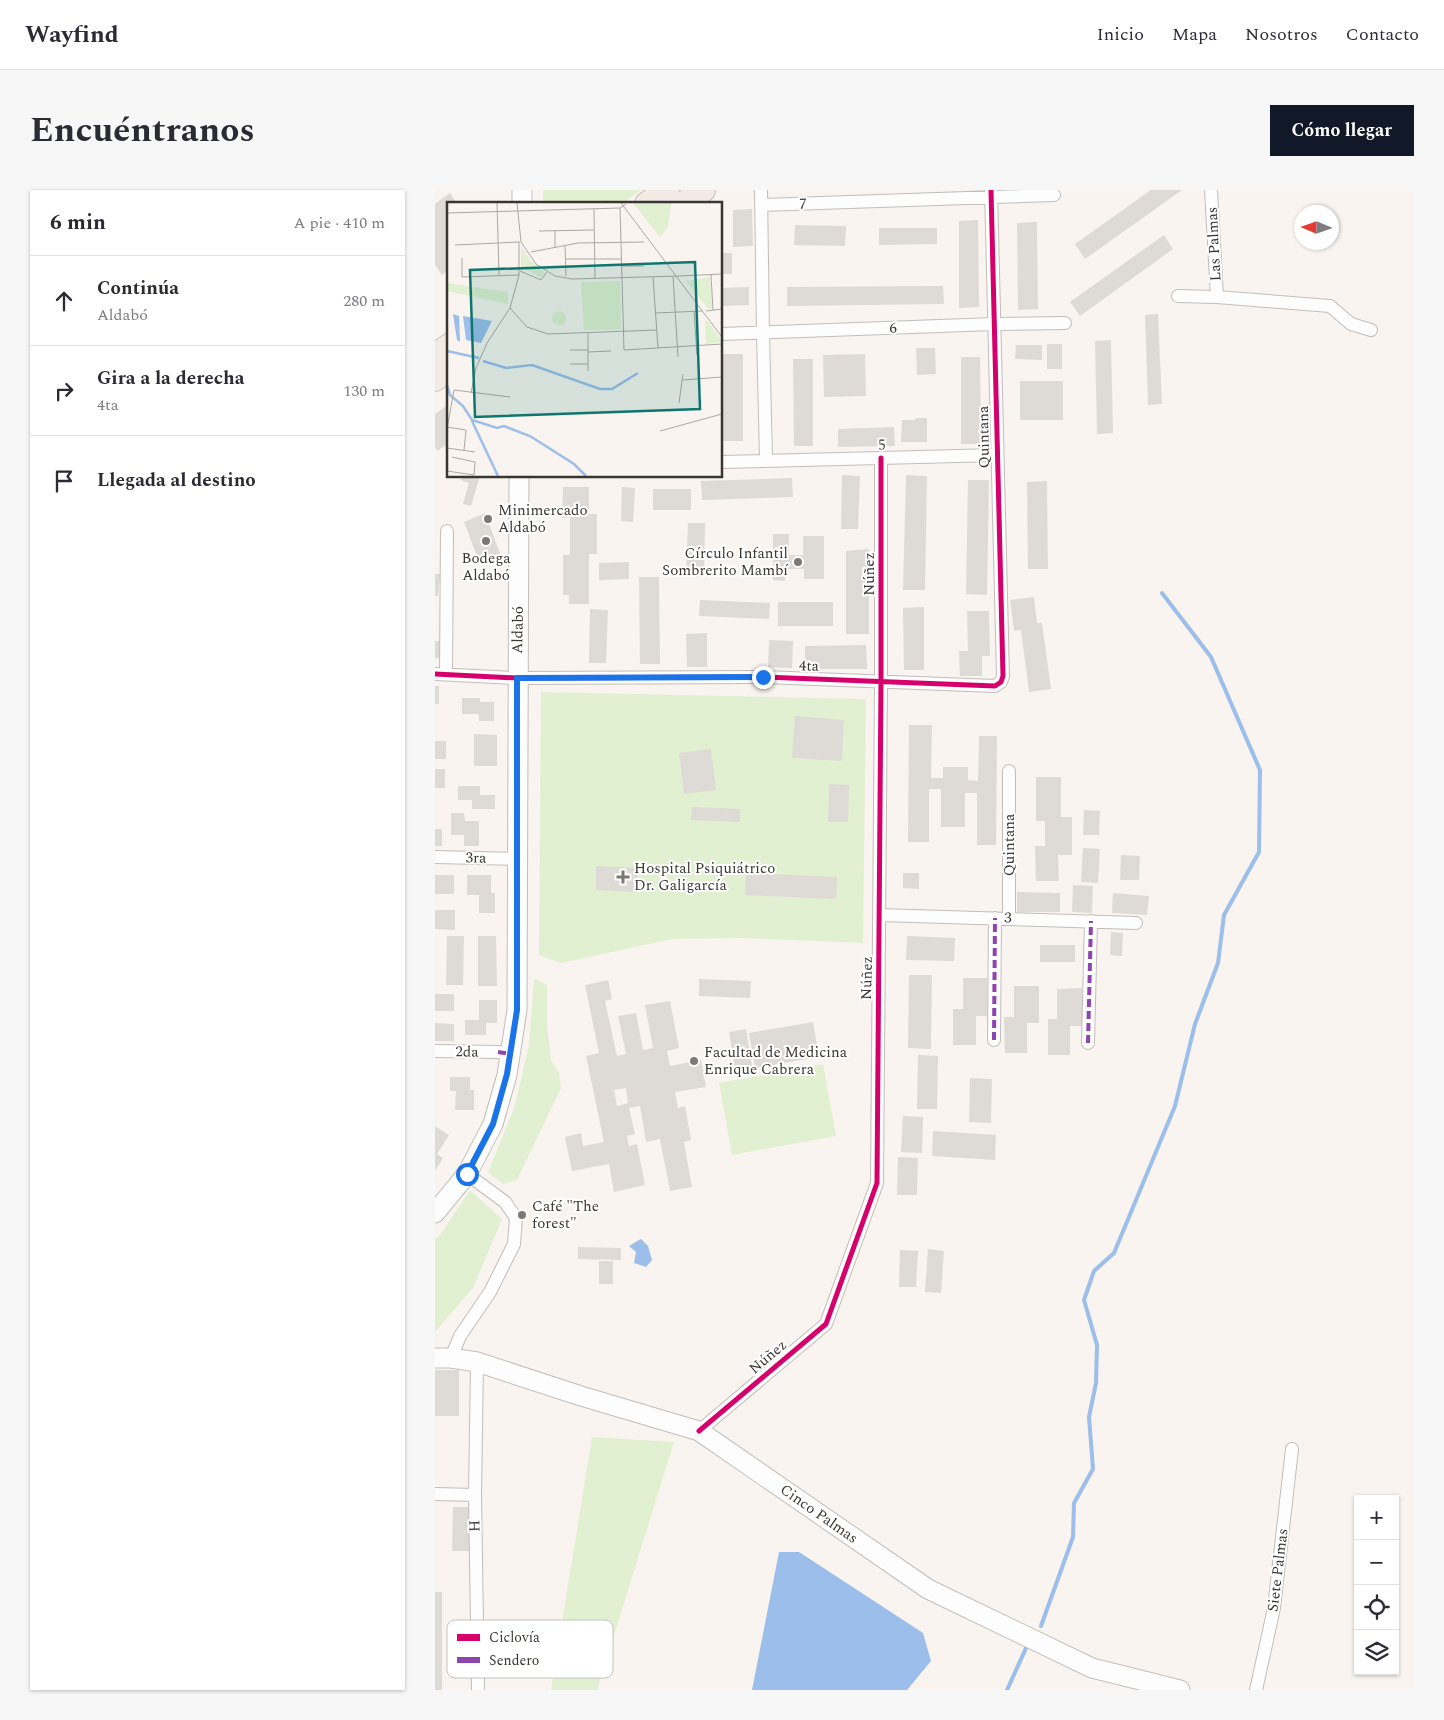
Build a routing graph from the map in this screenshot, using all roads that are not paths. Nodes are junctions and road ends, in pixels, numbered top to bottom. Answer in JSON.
{"nodes":[{"id":1,"x":667,"y":190,"type":"edge"},
{"id":2,"x":703,"y":190,"type":"edge"},
{"id":3,"x":761,"y":190,"type":"edge"},
{"id":4,"x":1211,"y":190,"type":"edge"},
{"id":5,"x":991,"y":194,"type":"edge"},
{"id":6,"x":1054,"y":195,"type":"dead end"},
{"id":7,"x":650,"y":202,"type":"edge"},
{"id":8,"x":686,"y":202,"type":"edge"},
{"id":9,"x":761,"y":206,"type":"junction"},
{"id":10,"x":1178,"y":296,"type":"dead end"},
{"id":11,"x":1217,"y":297,"type":"junction"},
{"id":12,"x":1065,"y":323,"type":"dead end"},
{"id":13,"x":994,"y":324,"type":"junction"},
{"id":14,"x":1371,"y":330,"type":"dead end"},
{"id":15,"x":763,"y":332,"type":"junction"},
{"id":16,"x":723,"y":334,"type":"edge"},
{"id":17,"x":447,"y":347,"type":"edge"},
{"id":18,"x":435,"y":356,"type":"edge"},
{"id":19,"x":447,"y":370,"type":"edge"},
{"id":20,"x":435,"y":379,"type":"edge"},
{"id":21,"x":997,"y":455,"type":"junction"},
{"id":22,"x":881,"y":458,"type":"junction"},
{"id":23,"x":766,"y":460,"type":"junction"},
{"id":24,"x":723,"y":462,"type":"edge"},
{"id":25,"x":519,"y":478,"type":"edge"},
{"id":26,"x":447,"y":531,"type":"dead end"},
{"id":27,"x":440,"y":674,"type":"edge"},
{"id":28,"x":517,"y":678,"type":"junction"},
{"id":29,"x":881,"y":682,"type":"junction"},
{"id":30,"x":1001,"y":682,"type":"joint"},
{"id":31,"x":1009,"y":771,"type":"dead end"},
{"id":32,"x":435,"y":857,"type":"edge"},
{"id":33,"x":517,"y":859,"type":"junction"},
{"id":34,"x":880,"y":915,"type":"junction"},
{"id":35,"x":995,"y":918,"type":"junction"},
{"id":36,"x":1009,"y":918,"type":"junction"},
{"id":37,"x":1091,"y":921,"type":"junction"},
{"id":38,"x":1137,"y":923,"type":"dead end"},
{"id":39,"x":994,"y":1040,"type":"dead end"},
{"id":40,"x":1088,"y":1043,"type":"dead end"},
{"id":41,"x":435,"y":1051,"type":"edge"},
{"id":42,"x":505,"y":1053,"type":"junction"},
{"id":43,"x":467,"y":1174,"type":"junction"},
{"id":44,"x":435,"y":1213,"type":"edge"},
{"id":45,"x":443,"y":1358,"type":"edge"},
{"id":46,"x":477,"y":1362,"type":"junction"},
{"id":47,"x":699,"y":1431,"type":"junction"},
{"id":48,"x":1293,"y":1450,"type":"dead end"},
{"id":49,"x":435,"y":1494,"type":"edge"},
{"id":50,"x":475,"y":1495,"type":"junction"},
{"id":51,"x":477,"y":1620,"type":"edge"},
{"id":52,"x":1180,"y":1690,"type":"edge"},
{"id":53,"x":1256,"y":1690,"type":"edge"}],
"edges":[{"from":1,"to":7,"type":"highway"},
{"from":2,"to":8,"type":"highway"},
{"from":3,"to":9,"type":"street"},
{"from":4,"to":11,"type":"street","name":"Las Palmas"},
{"from":5,"to":6,"type":"street","name":"7"},
{"from":5,"to":9,"type":"street","name":"7"},
{"from":5,"to":13,"type":"street","name":"Quintana"},
{"from":9,"to":15,"type":"street"},
{"from":10,"to":11,"type":"street"},
{"from":11,"to":14,"type":"street"},
{"from":12,"to":13,"type":"street","name":"6"},
{"from":13,"to":15,"type":"street","name":"6"},
{"from":13,"to":21,"type":"street","name":"Quintana"},
{"from":15,"to":16,"type":"street","name":"6"},
{"from":15,"to":23,"type":"street"},
{"from":17,"to":18,"type":"highway"},
{"from":19,"to":20,"type":"highway"},
{"from":21,"to":22,"type":"street","name":"5"},
{"from":21,"to":30,"type":"street","name":"Quintana"},
{"from":22,"to":23,"type":"street","name":"5"},
{"from":22,"to":29,"type":"street","name":"Núñez"},
{"from":23,"to":24,"type":"street","name":"5"},
{"from":25,"to":28,"type":"street","name":"Aldabó"},
{"from":26,"to":27,"type":"street"},
{"from":27,"to":28,"type":"street","name":"4ta"},
{"from":28,"to":29,"type":"street","name":"4ta"},
{"from":28,"to":33,"type":"street","name":"Aldabó"},
{"from":29,"to":30,"type":"street","name":"4ta"},
{"from":29,"to":34,"type":"street","name":"Núñez"},
{"from":31,"to":36,"type":"street","name":"Quintana"},
{"from":32,"to":33,"type":"street","name":"3ra"},
{"from":33,"to":42,"type":"street","name":"Aldabó"},
{"from":34,"to":35,"type":"street","name":"3"},
{"from":34,"to":47,"type":"street","name":"Núñez"},
{"from":35,"to":36,"type":"street","name":"3"},
{"from":35,"to":39,"type":"street"},
{"from":36,"to":37,"type":"street","name":"3"},
{"from":37,"to":38,"type":"street","name":"3"},
{"from":37,"to":40,"type":"street"},
{"from":41,"to":42,"type":"street","name":"2da"},
{"from":42,"to":43,"type":"street","name":"Aldabó"},
{"from":43,"to":44,"type":"street","name":"Aldabó"},
{"from":43,"to":45,"type":"street","name":"Cinco Palmas"},
{"from":45,"to":46,"type":"street","name":"Cinco Palmas"},
{"from":46,"to":47,"type":"street","name":"Cinco Palmas"},
{"from":46,"to":50,"type":"street","name":"H"},
{"from":47,"to":52,"type":"street","name":"Cinco Palmas"},
{"from":48,"to":53,"type":"street","name":"Siete Palmas"},
{"from":49,"to":50,"type":"street"},
{"from":50,"to":51,"type":"street","name":"H"}]}
